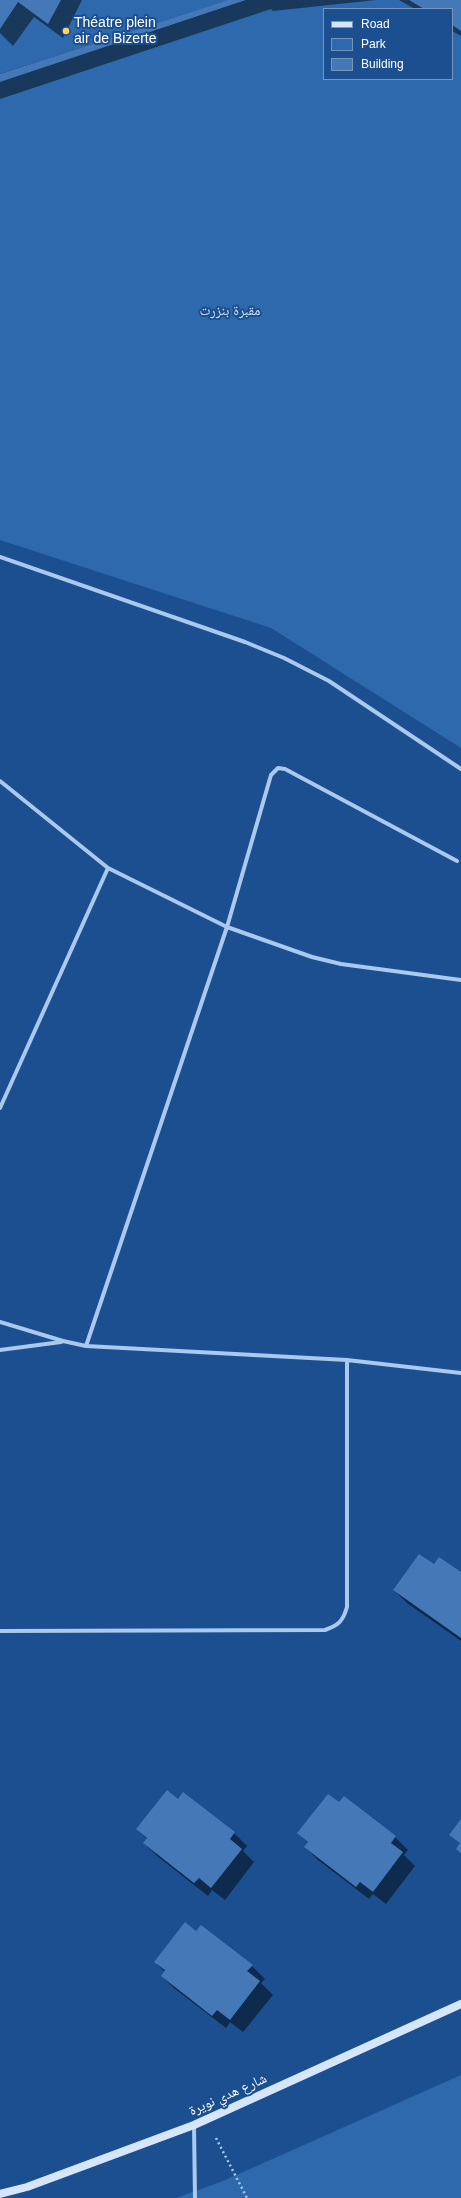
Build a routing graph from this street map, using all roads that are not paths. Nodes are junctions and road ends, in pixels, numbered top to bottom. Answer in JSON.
{"nodes":[{"id":1,"x":0,"y":557,"type":"edge"},
{"id":2,"x":461,"y":769,"type":"edge"},
{"id":3,"x":0,"y":781,"type":"edge"},
{"id":4,"x":457,"y":861,"type":"dead end"},
{"id":5,"x":108,"y":868,"type":"junction"},
{"id":6,"x":227,"y":927,"type":"junction"},
{"id":7,"x":461,"y":980,"type":"edge"},
{"id":8,"x":0,"y":1108,"type":"edge"},
{"id":9,"x":0,"y":1322,"type":"edge"},
{"id":10,"x":63,"y":1341,"type":"junction"},
{"id":11,"x":86,"y":1346,"type":"junction"},
{"id":12,"x":0,"y":1350,"type":"edge"},
{"id":13,"x":347,"y":1360,"type":"junction"},
{"id":14,"x":461,"y":1373,"type":"edge"},
{"id":15,"x":0,"y":1631,"type":"edge"},
{"id":16,"x":461,"y":2004,"type":"edge"},
{"id":17,"x":194,"y":2125,"type":"junction"},
{"id":18,"x":0,"y":2194,"type":"edge"},
{"id":19,"x":195,"y":2198,"type":"edge"}],
"edges":[{"from":1,"to":2,"type":"street"},
{"from":3,"to":5,"type":"street"},
{"from":4,"to":6,"type":"street"},
{"from":5,"to":6,"type":"street"},
{"from":5,"to":8,"type":"street"},
{"from":6,"to":7,"type":"street"},
{"from":6,"to":11,"type":"street"},
{"from":9,"to":10,"type":"street"},
{"from":10,"to":11,"type":"street"},
{"from":10,"to":12,"type":"street"},
{"from":11,"to":13,"type":"street"},
{"from":13,"to":14,"type":"street"},
{"from":13,"to":15,"type":"street"},
{"from":16,"to":17,"type":"main road","name":"شارع هدي نويرة"},
{"from":17,"to":18,"type":"main road","name":"شارع هدي نويرة"},
{"from":17,"to":19,"type":"street"}]}
